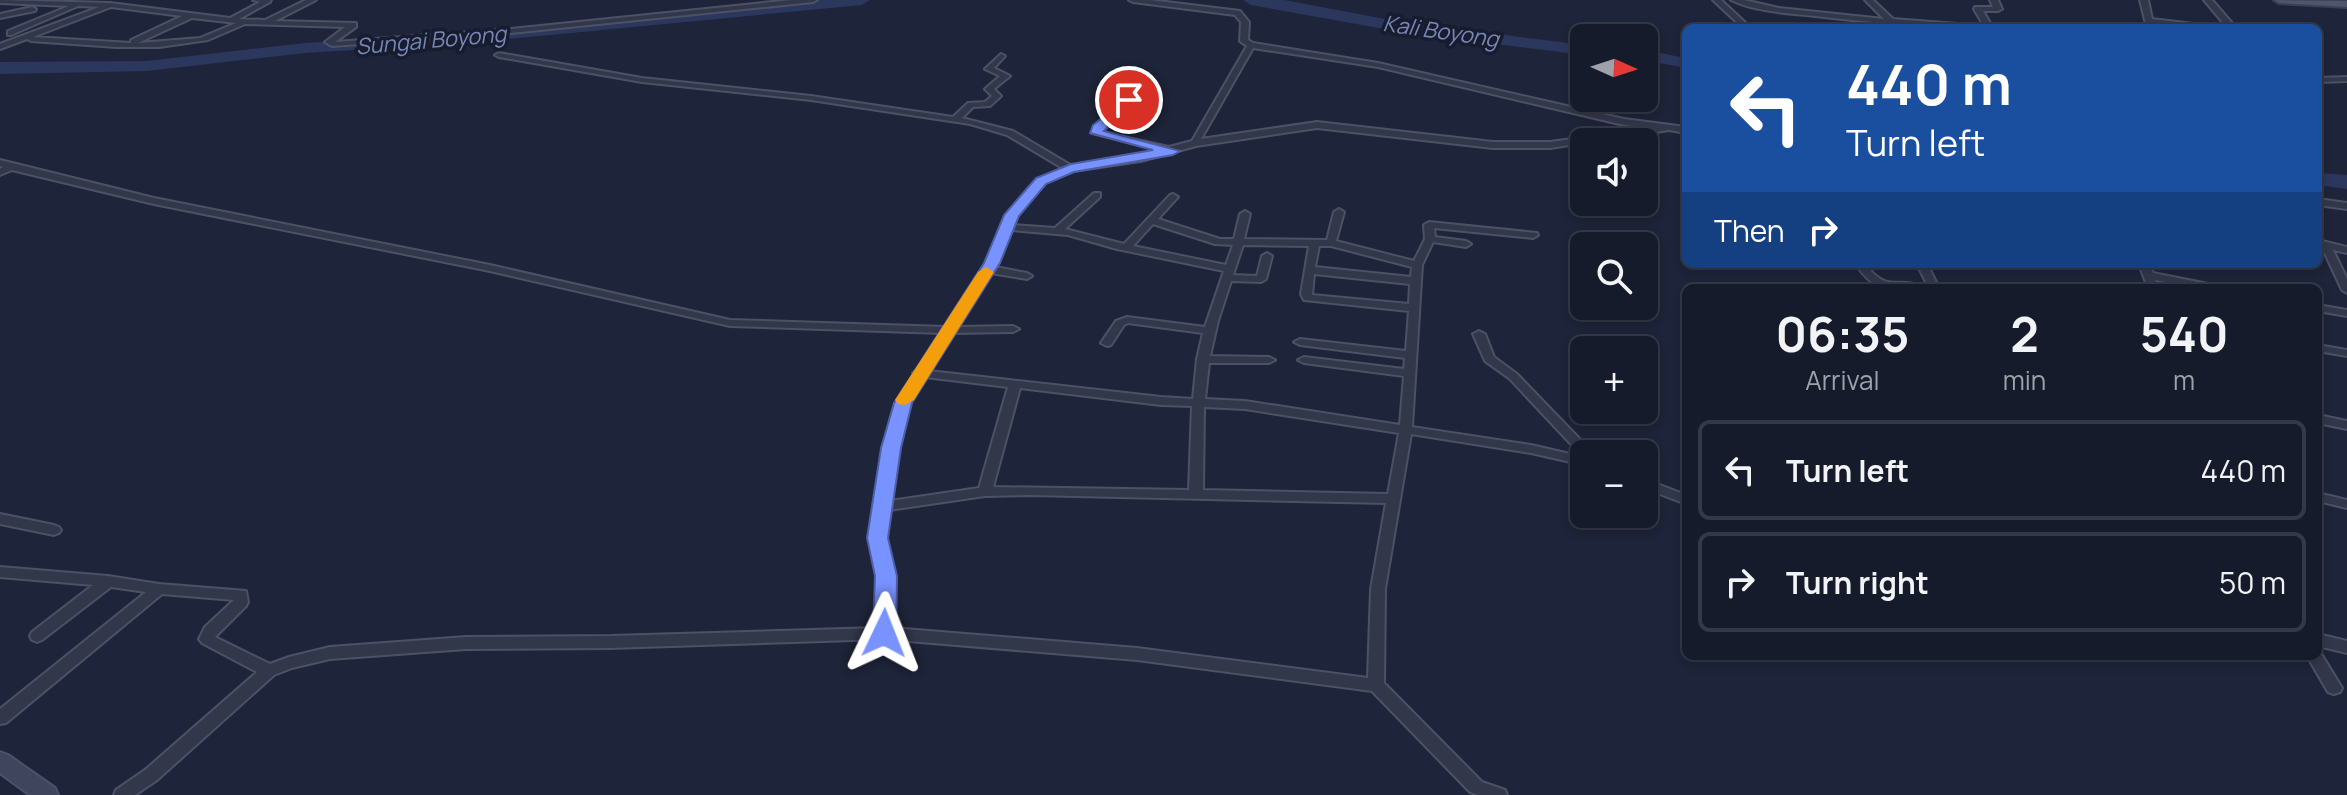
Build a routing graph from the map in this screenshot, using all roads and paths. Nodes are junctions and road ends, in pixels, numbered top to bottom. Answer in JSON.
{"nodes":[{"id":1,"x":123,"y":0,"type":"edge"},
{"id":2,"x":257,"y":0,"type":"edge"},
{"id":3,"x":312,"y":0,"type":"edge"},
{"id":4,"x":813,"y":0,"type":"edge"},
{"id":5,"x":1133,"y":0,"type":"edge"},
{"id":6,"x":1717,"y":0,"type":"edge"},
{"id":7,"x":1735,"y":0,"type":"edge"},
{"id":8,"x":1869,"y":0,"type":"edge"},
{"id":9,"x":1994,"y":0,"type":"edge"},
{"id":10,"x":2144,"y":0,"type":"edge"},
{"id":11,"x":2208,"y":0,"type":"edge"},
{"id":12,"x":2279,"y":0,"type":"edge"},
{"id":13,"x":0,"y":1,"type":"edge"},
{"id":14,"x":42,"y":2,"type":"edge"},
{"id":15,"x":84,"y":2,"type":"edge"},
{"id":16,"x":2347,"y":4,"type":"edge"},
{"id":17,"x":110,"y":5,"type":"junction"},
{"id":18,"x":0,"y":16,"type":"edge"},
{"id":19,"x":189,"y":16,"type":"junction"},
{"id":20,"x":231,"y":21,"type":"junction"},
{"id":21,"x":244,"y":22,"type":"junction"},
{"id":22,"x":264,"y":23,"type":"junction"},
{"id":23,"x":1743,"y":24,"type":"edge"},
{"id":24,"x":1886,"y":24,"type":"edge"},
{"id":25,"x":1893,"y":24,"type":"edge"},
{"id":26,"x":1985,"y":24,"type":"edge"},
{"id":27,"x":2150,"y":24,"type":"edge"},
{"id":28,"x":2228,"y":24,"type":"edge"},
{"id":29,"x":11,"y":33,"type":"dead end"},
{"id":30,"x":23,"y":39,"type":"junction"},
{"id":31,"x":129,"y":45,"type":"junction"},
{"id":32,"x":1251,"y":45,"type":"junction"},
{"id":33,"x":0,"y":47,"type":"edge"},
{"id":34,"x":499,"y":55,"type":"dead end"},
{"id":35,"x":1001,"y":56,"type":"dead end"},
{"id":36,"x":2347,"y":79,"type":"edge"},
{"id":37,"x":2322,"y":80,"type":"edge"},
{"id":38,"x":1129,"y":100,"type":"dead end"},
{"id":39,"x":955,"y":120,"type":"junction"},
{"id":40,"x":1666,"y":129,"type":"junction"},
{"id":41,"x":1682,"y":130,"type":"edge"},
{"id":42,"x":1195,"y":143,"type":"junction"},
{"id":43,"x":1173,"y":151,"type":"junction"},
{"id":44,"x":6,"y":165,"type":"edge"},
{"id":45,"x":1071,"y":169,"type":"junction"},
{"id":46,"x":0,"y":172,"type":"edge"},
{"id":47,"x":1097,"y":195,"type":"dead end"},
{"id":48,"x":1173,"y":197,"type":"dead end"},
{"id":49,"x":2322,"y":203,"type":"edge"},
{"id":50,"x":2347,"y":206,"type":"edge"},
{"id":51,"x":1339,"y":212,"type":"dead end"},
{"id":52,"x":1245,"y":214,"type":"dead end"},
{"id":53,"x":1153,"y":221,"type":"junction"},
{"id":54,"x":1007,"y":227,"type":"junction"},
{"id":55,"x":1056,"y":232,"type":"junction"},
{"id":56,"x":1533,"y":235,"type":"dead end"},
{"id":57,"x":1430,"y":239,"type":"junction"},
{"id":58,"x":1314,"y":243,"type":"junction"},
{"id":59,"x":1331,"y":243,"type":"junction"},
{"id":60,"x":1240,"y":244,"type":"junction"},
{"id":61,"x":1466,"y":244,"type":"dead end"},
{"id":62,"x":2322,"y":244,"type":"edge"},
{"id":63,"x":1126,"y":248,"type":"junction"},
{"id":64,"x":2347,"y":250,"type":"edge"},
{"id":65,"x":1267,"y":256,"type":"dead end"},
{"id":66,"x":1417,"y":265,"type":"junction"},
{"id":67,"x":1863,"y":268,"type":"edge"},
{"id":68,"x":2146,"y":268,"type":"edge"},
{"id":69,"x":987,"y":269,"type":"junction"},
{"id":70,"x":1310,"y":270,"type":"junction"},
{"id":71,"x":1229,"y":273,"type":"junction"},
{"id":72,"x":1027,"y":276,"type":"dead end"},
{"id":73,"x":1416,"y":281,"type":"junction"},
{"id":74,"x":1876,"y":284,"type":"edge"},
{"id":75,"x":2200,"y":284,"type":"edge"},
{"id":76,"x":2347,"y":290,"type":"edge"},
{"id":77,"x":1415,"y":308,"type":"junction"},
{"id":78,"x":2322,"y":309,"type":"edge"},
{"id":79,"x":2347,"y":313,"type":"edge"},
{"id":80,"x":1013,"y":329,"type":"dead end"},
{"id":81,"x":949,"y":330,"type":"junction"},
{"id":82,"x":1210,"y":331,"type":"junction"},
{"id":83,"x":1479,"y":334,"type":"dead end"},
{"id":84,"x":1300,"y":342,"type":"dead end"},
{"id":85,"x":1107,"y":343,"type":"dead end"},
{"id":86,"x":2322,"y":349,"type":"edge"},
{"id":87,"x":2347,"y":353,"type":"edge"},
{"id":88,"x":1410,"y":355,"type":"junction"},
{"id":89,"x":1203,"y":359,"type":"junction"},
{"id":90,"x":1269,"y":360,"type":"dead end"},
{"id":91,"x":1304,"y":360,"type":"dead end"},
{"id":92,"x":919,"y":373,"type":"junction"},
{"id":93,"x":1408,"y":373,"type":"junction"},
{"id":94,"x":1015,"y":383,"type":"junction"},
{"id":95,"x":1197,"y":402,"type":"junction"},
{"id":96,"x":2322,"y":420,"type":"edge"},
{"id":97,"x":2347,"y":425,"type":"edge"},
{"id":98,"x":1406,"y":430,"type":"junction"},
{"id":99,"x":1575,"y":440,"type":"edge"},
{"id":100,"x":1570,"y":458,"type":"edge"},
{"id":101,"x":1658,"y":489,"type":"edge"},
{"id":102,"x":985,"y":492,"type":"junction"},
{"id":103,"x":1196,"y":495,"type":"junction"},
{"id":104,"x":1682,"y":498,"type":"edge"},
{"id":105,"x":2322,"y":498,"type":"edge"},
{"id":106,"x":1395,"y":499,"type":"junction"},
{"id":107,"x":2347,"y":504,"type":"edge"},
{"id":108,"x":883,"y":506,"type":"junction"},
{"id":109,"x":0,"y":519,"type":"edge"},
{"id":110,"x":54,"y":530,"type":"dead end"},
{"id":111,"x":0,"y":572,"type":"edge"},
{"id":112,"x":108,"y":581,"type":"junction"},
{"id":113,"x":159,"y":589,"type":"junction"},
{"id":114,"x":884,"y":633,"type":"junction"},
{"id":115,"x":37,"y":636,"type":"dead end"},
{"id":116,"x":2322,"y":641,"type":"edge"},
{"id":117,"x":2347,"y":647,"type":"edge"},
{"id":118,"x":2317,"y":660,"type":"edge"},
{"id":119,"x":269,"y":671,"type":"junction"},
{"id":120,"x":1376,"y":685,"type":"junction"},
{"id":121,"x":2334,"y":688,"type":"dead end"},
{"id":122,"x":0,"y":718,"type":"edge"},
{"id":123,"x":0,"y":762,"type":"edge"},
{"id":124,"x":47,"y":795,"type":"edge"},
{"id":125,"x":122,"y":795,"type":"edge"},
{"id":126,"x":1499,"y":795,"type":"edge"}],
"edges":[{"from":1,"to":17,"type":"street"},
{"from":2,"to":20,"type":"street"},
{"from":3,"to":22,"type":"street"},
{"from":4,"to":22,"type":"street"},
{"from":5,"to":32,"type":"street"},
{"from":6,"to":23,"type":"street"},
{"from":7,"to":24,"type":"street"},
{"from":8,"to":25,"type":"street"},
{"from":9,"to":26,"type":"street"},
{"from":10,"to":27,"type":"street"},
{"from":11,"to":28,"type":"street"},
{"from":12,"to":16,"type":"main road"},
{"from":13,"to":14,"type":"street"},
{"from":14,"to":15,"type":"street"},
{"from":14,"to":18,"type":"street"},
{"from":15,"to":17,"type":"street"},
{"from":15,"to":29,"type":"street"},
{"from":17,"to":19,"type":"street"},
{"from":17,"to":30,"type":"street"},
{"from":19,"to":20,"type":"street"},
{"from":19,"to":31,"type":"street"},
{"from":20,"to":21,"type":"street"},
{"from":21,"to":22,"type":"street"},
{"from":21,"to":31,"type":"street"},
{"from":30,"to":31,"type":"street"},
{"from":30,"to":33,"type":"street"},
{"from":32,"to":40,"type":"street"},
{"from":32,"to":42,"type":"street"},
{"from":34,"to":39,"type":"street"},
{"from":35,"to":39,"type":"street"},
{"from":36,"to":37,"type":"street"},
{"from":38,"to":43,"type":"street"},
{"from":39,"to":45,"type":"street"},
{"from":40,"to":41,"type":"street"},
{"from":40,"to":42,"type":"street"},
{"from":42,"to":43,"type":"street"},
{"from":43,"to":45,"type":"street"},
{"from":44,"to":46,"type":"street"},
{"from":44,"to":81,"type":"street"},
{"from":45,"to":54,"type":"street"},
{"from":47,"to":55,"type":"street"},
{"from":48,"to":53,"type":"street"},
{"from":49,"to":50,"type":"street"},
{"from":51,"to":59,"type":"street"},
{"from":52,"to":60,"type":"street"},
{"from":53,"to":60,"type":"street"},
{"from":53,"to":63,"type":"street"},
{"from":54,"to":55,"type":"street"},
{"from":54,"to":69,"type":"street"},
{"from":55,"to":63,"type":"street"},
{"from":56,"to":57,"type":"street"},
{"from":57,"to":61,"type":"street"},
{"from":57,"to":66,"type":"street"},
{"from":58,"to":59,"type":"street"},
{"from":58,"to":60,"type":"street"},
{"from":58,"to":70,"type":"street"},
{"from":59,"to":66,"type":"street"},
{"from":60,"to":71,"type":"street"},
{"from":62,"to":64,"type":"street"},
{"from":62,"to":76,"type":"street"},
{"from":63,"to":71,"type":"street"},
{"from":65,"to":71,"type":"street"},
{"from":66,"to":73,"type":"street"},
{"from":67,"to":74,"type":"street"},
{"from":68,"to":75,"type":"street"},
{"from":69,"to":72,"type":"street"},
{"from":69,"to":81,"type":"street"},
{"from":70,"to":73,"type":"street"},
{"from":70,"to":77,"type":"street"},
{"from":71,"to":82,"type":"street"},
{"from":73,"to":77,"type":"street"},
{"from":77,"to":88,"type":"street"},
{"from":78,"to":79,"type":"street"},
{"from":80,"to":81,"type":"street"},
{"from":81,"to":92,"type":"street"},
{"from":82,"to":85,"type":"street"},
{"from":82,"to":89,"type":"street"},
{"from":83,"to":99,"type":"street"},
{"from":84,"to":88,"type":"street"},
{"from":86,"to":87,"type":"street"},
{"from":88,"to":93,"type":"street"},
{"from":89,"to":90,"type":"street"},
{"from":89,"to":95,"type":"street"},
{"from":91,"to":93,"type":"street"},
{"from":92,"to":94,"type":"street"},
{"from":92,"to":108,"type":"street"},
{"from":93,"to":98,"type":"street"},
{"from":94,"to":95,"type":"street"},
{"from":94,"to":102,"type":"street"},
{"from":95,"to":98,"type":"street"},
{"from":95,"to":103,"type":"street"},
{"from":96,"to":97,"type":"street"},
{"from":98,"to":100,"type":"street"},
{"from":98,"to":106,"type":"street"},
{"from":101,"to":104,"type":"street"},
{"from":102,"to":103,"type":"street"},
{"from":102,"to":108,"type":"street"},
{"from":103,"to":106,"type":"street"},
{"from":105,"to":107,"type":"street"},
{"from":106,"to":120,"type":"street"},
{"from":108,"to":114,"type":"street"},
{"from":109,"to":110,"type":"street"},
{"from":111,"to":112,"type":"street"},
{"from":112,"to":113,"type":"street"},
{"from":112,"to":115,"type":"street"},
{"from":113,"to":119,"type":"street"},
{"from":113,"to":122,"type":"street"},
{"from":114,"to":119,"type":"street"},
{"from":114,"to":120,"type":"street"},
{"from":116,"to":117,"type":"street"},
{"from":118,"to":121,"type":"street"},
{"from":119,"to":125,"type":"street"},
{"from":120,"to":126,"type":"street"},
{"from":123,"to":124,"type":"main road"}]}
